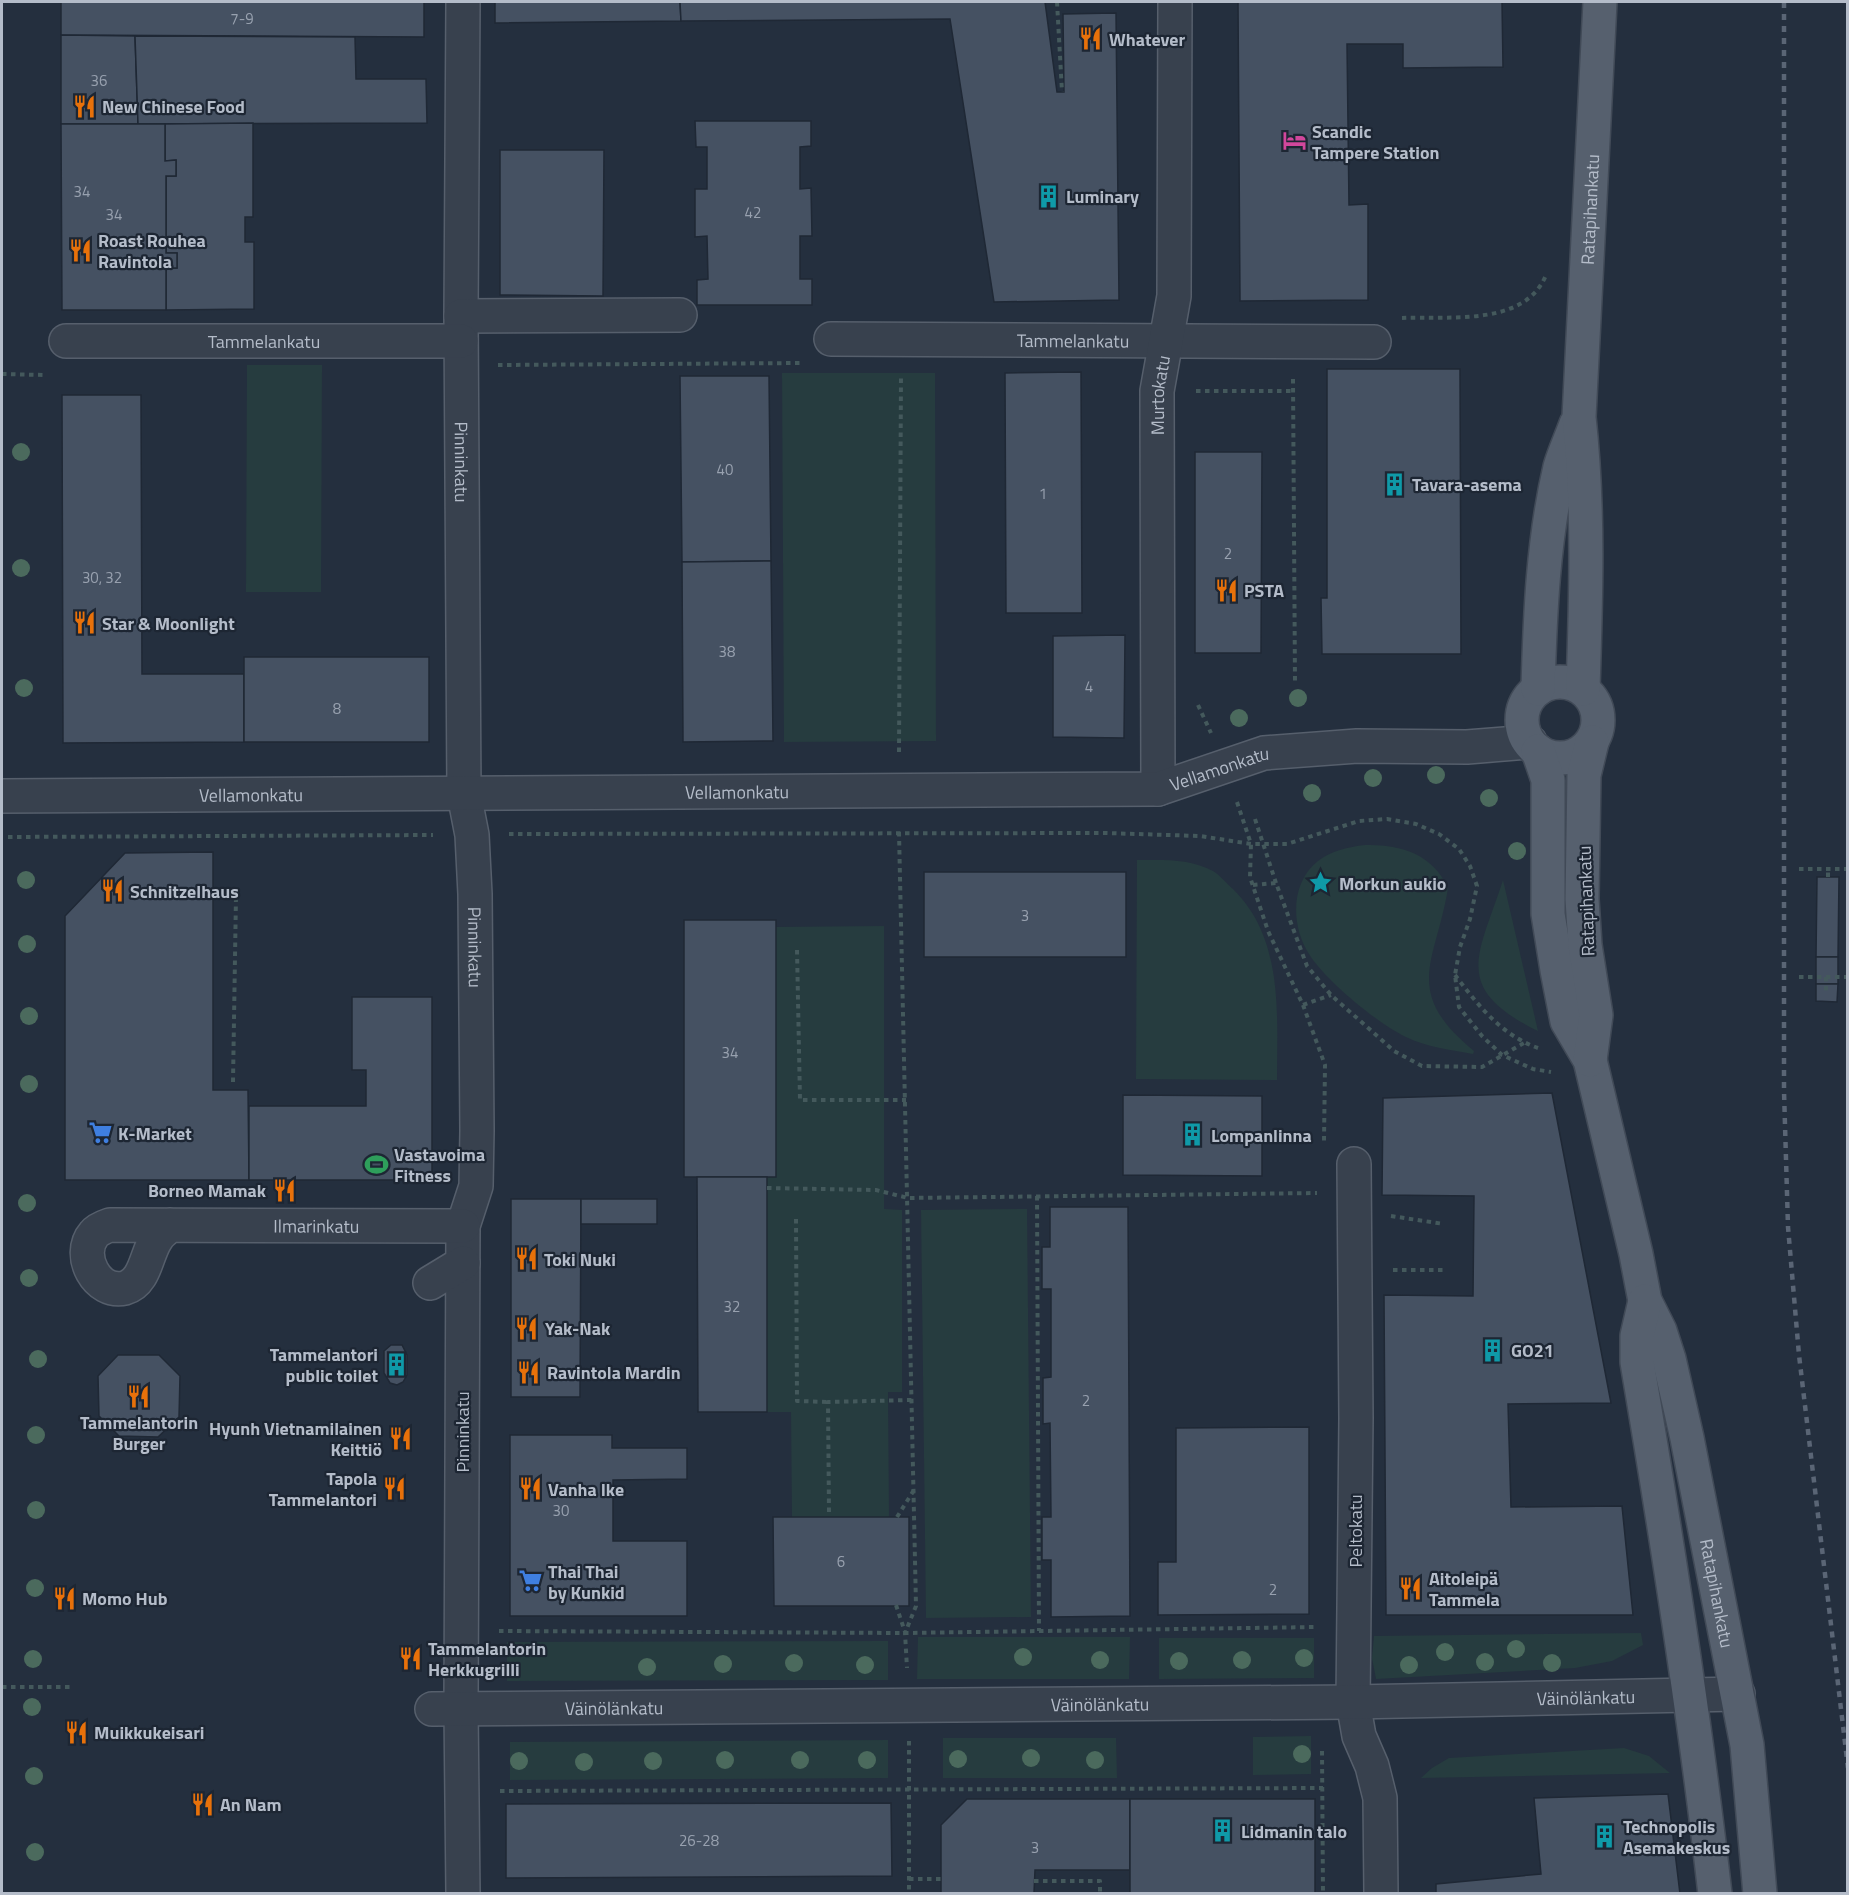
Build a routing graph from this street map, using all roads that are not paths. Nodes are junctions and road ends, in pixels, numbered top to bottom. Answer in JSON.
{"nodes":[{"id":1,"x":463,"y":2,"type":"edge"},
{"id":2,"x":1175,"y":2,"type":"edge"},
{"id":3,"x":1600,"y":2,"type":"edge"},
{"id":4,"x":680,"y":315,"type":"dead end"},
{"id":5,"x":831,"y":339,"type":"dead end"},
{"id":6,"x":461,"y":340,"type":"junction"},
{"id":7,"x":1166,"y":340,"type":"junction"},
{"id":8,"x":66,"y":341,"type":"dead end"},
{"id":9,"x":1374,"y":342,"type":"dead end"},
{"id":10,"x":1579,"y":417,"type":"junction"},
{"id":11,"x":1538,"y":689,"type":"junction"},
{"id":12,"x":1583,"y":689,"type":"junction"},
{"id":13,"x":1530,"y":738,"type":"junction"},
{"id":14,"x":1592,"y":742,"type":"junction"},
{"id":15,"x":1158,"y":789,"type":"junction"},
{"id":16,"x":464,"y":794,"type":"junction"},
{"id":17,"x":2,"y":795,"type":"edge"},
{"id":18,"x":1590,"y":1060,"type":"junction"},
{"id":19,"x":1354,"y":1164,"type":"dead end"},
{"id":20,"x":171,"y":1225,"type":"junction"},
{"id":21,"x":463,"y":1226,"type":"junction"},
{"id":22,"x":463,"y":1263,"type":"junction"},
{"id":23,"x":430,"y":1283,"type":"dead end"},
{"id":24,"x":1645,"y":1301,"type":"junction"},
{"id":25,"x":1738,"y":1694,"type":"junction"},
{"id":26,"x":1689,"y":1696,"type":"junction"},
{"id":27,"x":1337,"y":1702,"type":"junction"},
{"id":28,"x":446,"y":1709,"type":"junction"},
{"id":29,"x":463,"y":1893,"type":"edge"},
{"id":30,"x":1381,"y":1893,"type":"edge"},
{"id":31,"x":1715,"y":1893,"type":"edge"},
{"id":32,"x":1760,"y":1893,"type":"edge"}],
"edges":[{"from":1,"to":6,"type":"street","name":"Pinninkatu"},
{"from":2,"to":7,"type":"street","name":"Murtokatu"},
{"from":3,"to":10,"type":"main road","name":"Ratapihankatu"},
{"from":4,"to":6,"type":"street","name":"Tammelankatu"},
{"from":5,"to":7,"type":"street","name":"Tammelankatu"},
{"from":6,"to":8,"type":"street","name":"Tammelankatu"},
{"from":6,"to":16,"type":"street","name":"Pinninkatu"},
{"from":7,"to":9,"type":"street","name":"Tammelankatu"},
{"from":7,"to":15,"type":"street","name":"Murtokatu"},
{"from":10,"to":11,"type":"main road","name":"Ratapihankatu"},
{"from":10,"to":12,"type":"main road","name":"Ratapihankatu"},
{"from":11,"to":12,"type":"main road"},
{"from":11,"to":13,"type":"main road"},
{"from":12,"to":14,"type":"main road"},
{"from":13,"to":14,"type":"main road"},
{"from":13,"to":15,"type":"street","name":"Vellamonkatu"},
{"from":13,"to":18,"type":"main road","name":"Ratapihankatu"},
{"from":14,"to":18,"type":"main road","name":"Ratapihankatu"},
{"from":15,"to":16,"type":"street","name":"Vellamonkatu"},
{"from":16,"to":17,"type":"street","name":"Vellamonkatu"},
{"from":16,"to":21,"type":"street","name":"Pinninkatu"},
{"from":18,"to":24,"type":"main road","name":"Ratapihankatu"},
{"from":19,"to":27,"type":"street","name":"Peltokatu"},
{"from":20,"to":20,"type":"street","name":"Ilmarinkatu"},
{"from":20,"to":21,"type":"street","name":"Ilmarinkatu"},
{"from":21,"to":22,"type":"street","name":"Pinninkatu"},
{"from":22,"to":23,"type":"street"},
{"from":22,"to":28,"type":"street","name":"Pinninkatu"},
{"from":24,"to":25,"type":"main road","name":"Ratapihankatu"},
{"from":24,"to":26,"type":"main road","name":"Ratapihankatu"},
{"from":25,"to":26,"type":"street","name":"Väinölänkatu"},
{"from":25,"to":32,"type":"main road","name":"Ratapihankatu"},
{"from":26,"to":27,"type":"street","name":"Väinölänkatu"},
{"from":26,"to":31,"type":"main road","name":"Ratapihankatu"},
{"from":27,"to":28,"type":"street","name":"Väinölänkatu"},
{"from":27,"to":30,"type":"street","name":"Peltokatu"},
{"from":28,"to":29,"type":"street","name":"Pinninkatu"}]}
